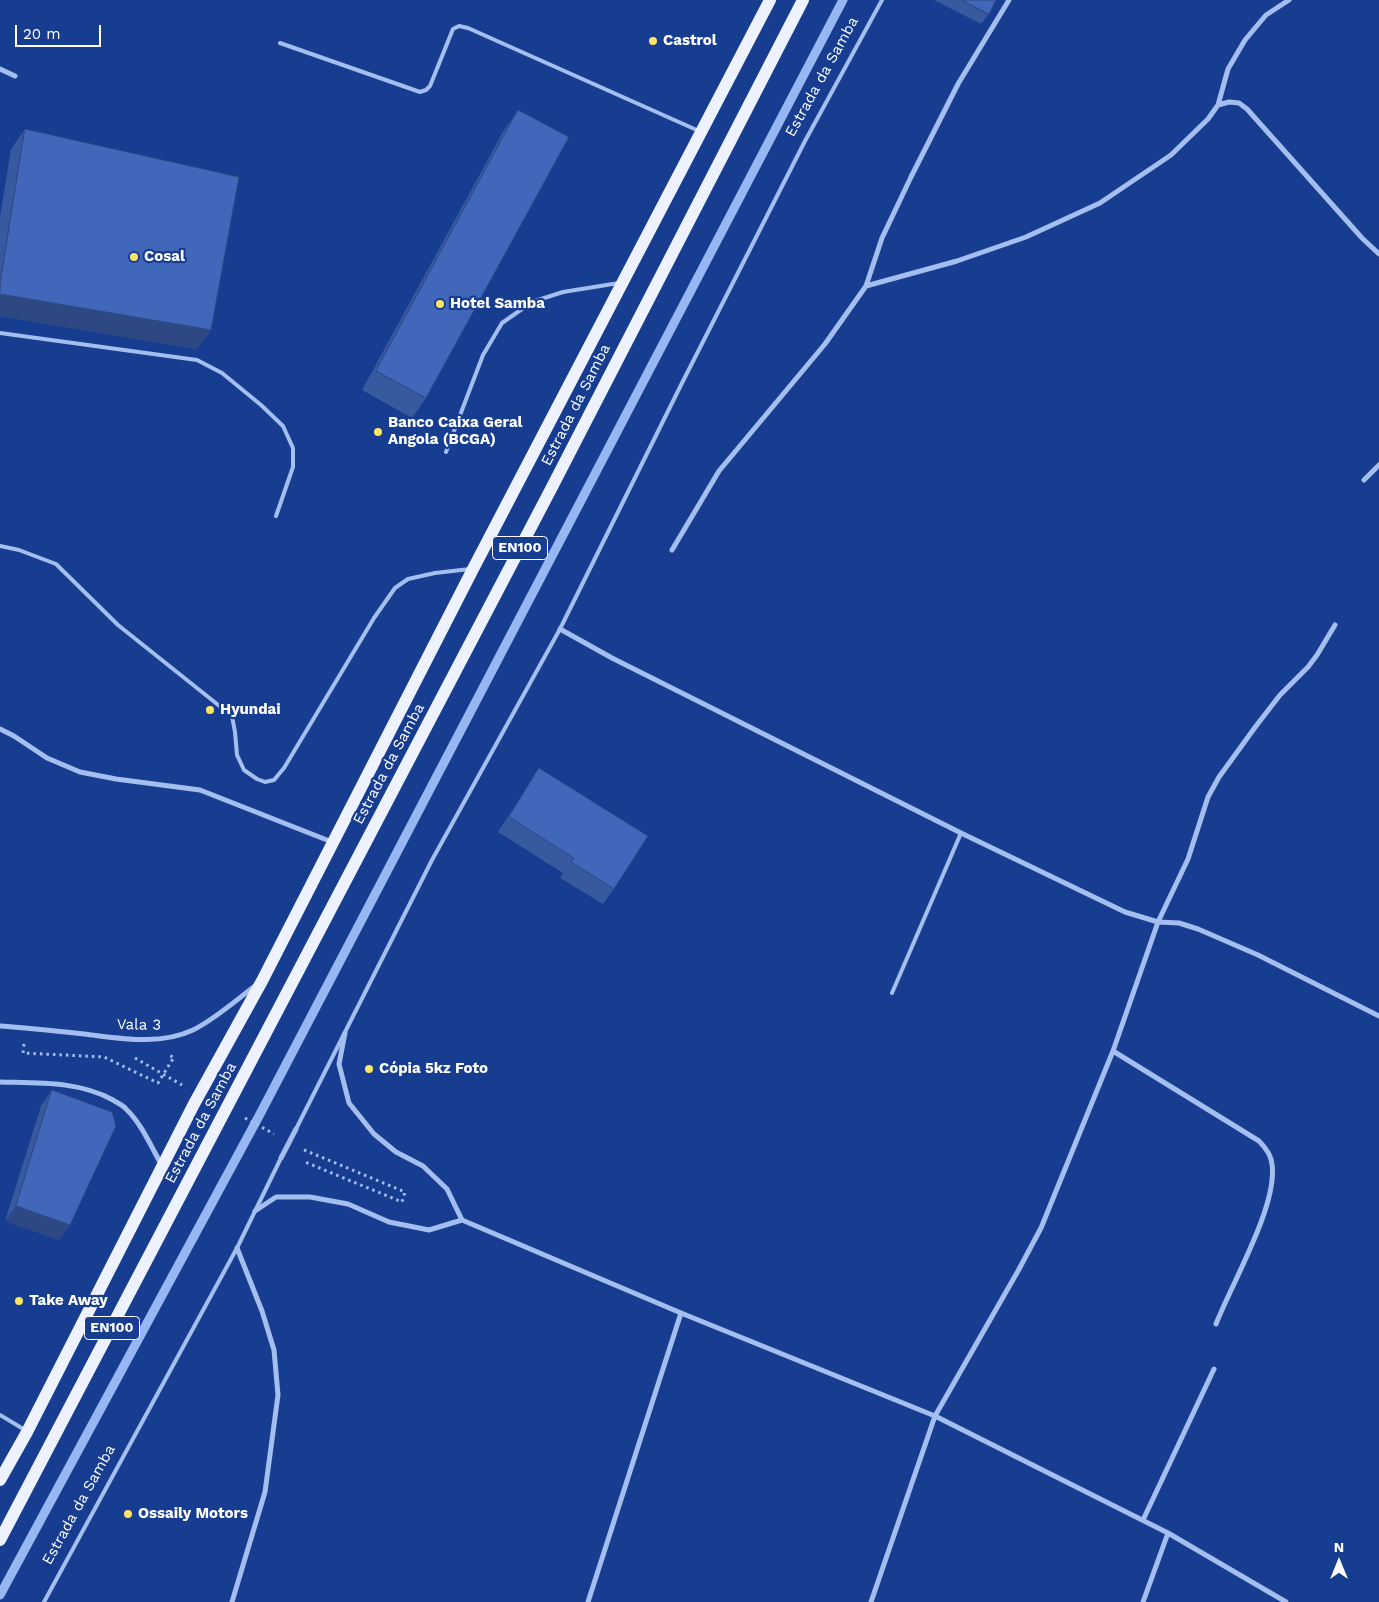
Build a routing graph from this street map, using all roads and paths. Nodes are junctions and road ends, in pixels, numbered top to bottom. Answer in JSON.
{"nodes":[{"id":1,"x":770,"y":0,"type":"edge"},
{"id":2,"x":803,"y":0,"type":"edge"},
{"id":3,"x":882,"y":0,"type":"edge"},
{"id":4,"x":1009,"y":0,"type":"edge"},
{"id":5,"x":1289,"y":0,"type":"edge"},
{"id":6,"x":280,"y":43,"type":"dead end"},
{"id":7,"x":0,"y":69,"type":"edge"},
{"id":8,"x":15,"y":76,"type":"dead end"},
{"id":9,"x":1218,"y":105,"type":"junction"},
{"id":10,"x":701,"y":132,"type":"junction"},
{"id":11,"x":1379,"y":254,"type":"edge"},
{"id":12,"x":624,"y":282,"type":"junction"},
{"id":13,"x":866,"y":286,"type":"junction"},
{"id":14,"x":0,"y":334,"type":"edge"},
{"id":15,"x":446,"y":452,"type":"dead end"},
{"id":16,"x":1379,"y":465,"type":"edge"},
{"id":17,"x":1364,"y":480,"type":"dead end"},
{"id":18,"x":276,"y":516,"type":"dead end"},
{"id":19,"x":0,"y":546,"type":"edge"},
{"id":20,"x":672,"y":550,"type":"dead end"},
{"id":21,"x":473,"y":569,"type":"junction"},
{"id":22,"x":1335,"y":625,"type":"dead end"},
{"id":23,"x":560,"y":629,"type":"junction"},
{"id":24,"x":0,"y":729,"type":"edge"},
{"id":25,"x":960,"y":833,"type":"junction"},
{"id":26,"x":334,"y":842,"type":"junction"},
{"id":27,"x":1158,"y":922,"type":"junction"},
{"id":28,"x":262,"y":981,"type":"junction"},
{"id":29,"x":892,"y":993,"type":"dead end"},
{"id":30,"x":1379,"y":1016,"type":"edge"},
{"id":31,"x":0,"y":1026,"type":"edge"},
{"id":32,"x":345,"y":1033,"type":"junction"},
{"id":33,"x":1113,"y":1051,"type":"junction"},
{"id":34,"x":0,"y":1082,"type":"edge"},
{"id":35,"x":296,"y":1129,"type":"joint"},
{"id":36,"x":303,"y":1150,"type":"dead end"},
{"id":37,"x":282,"y":1158,"type":"joint"},
{"id":38,"x":305,"y":1162,"type":"dead end"},
{"id":39,"x":163,"y":1167,"type":"junction"},
{"id":40,"x":255,"y":1211,"type":"junction"},
{"id":41,"x":462,"y":1220,"type":"junction"},
{"id":42,"x":237,"y":1248,"type":"junction"},
{"id":43,"x":680,"y":1313,"type":"junction"},
{"id":44,"x":1216,"y":1324,"type":"dead end"},
{"id":45,"x":1214,"y":1369,"type":"dead end"},
{"id":46,"x":0,"y":1415,"type":"edge"},
{"id":47,"x":935,"y":1416,"type":"junction"},
{"id":48,"x":27,"y":1432,"type":"junction"},
{"id":49,"x":0,"y":1480,"type":"edge"},
{"id":50,"x":1143,"y":1520,"type":"junction"},
{"id":51,"x":1168,"y":1533,"type":"junction"},
{"id":52,"x":0,"y":1540,"type":"edge"},
{"id":53,"x":44,"y":1602,"type":"edge"},
{"id":54,"x":232,"y":1602,"type":"edge"},
{"id":55,"x":588,"y":1602,"type":"edge"},
{"id":56,"x":871,"y":1602,"type":"edge"},
{"id":57,"x":1143,"y":1602,"type":"edge"},
{"id":58,"x":1286,"y":1602,"type":"edge"}],
"edges":[{"from":1,"to":10,"type":"main road","name":"Estrada da Samba","number":"EN100"},
{"from":2,"to":52,"type":"main road","name":"Estrada da Samba","number":"EN100"},
{"from":3,"to":23,"type":"lane","name":"Estrada da Samba"},
{"from":4,"to":13,"type":"street"},
{"from":5,"to":9,"type":"street"},
{"from":6,"to":10,"type":"lane"},
{"from":7,"to":8,"type":"street"},
{"from":9,"to":11,"type":"street"},
{"from":9,"to":13,"type":"street"},
{"from":10,"to":12,"type":"main road","name":"Estrada da Samba","number":"EN100"},
{"from":12,"to":15,"type":"lane"},
{"from":12,"to":21,"type":"main road","name":"Estrada da Samba","number":"EN100"},
{"from":13,"to":20,"type":"street"},
{"from":14,"to":18,"type":"lane"},
{"from":16,"to":17,"type":"street"},
{"from":19,"to":21,"type":"lane"},
{"from":21,"to":26,"type":"main road","name":"Estrada da Samba","number":"EN100"},
{"from":22,"to":27,"type":"street"},
{"from":23,"to":25,"type":"street"},
{"from":23,"to":32,"type":"lane","name":"Estrada da Samba"},
{"from":24,"to":26,"type":"street"},
{"from":25,"to":27,"type":"street"},
{"from":25,"to":29,"type":"lane"},
{"from":26,"to":28,"type":"main road","name":"Estrada da Samba","number":"EN100"},
{"from":27,"to":30,"type":"street"},
{"from":27,"to":33,"type":"street"},
{"from":28,"to":31,"type":"street","name":"Vala 3"},
{"from":28,"to":39,"type":"main road","name":"Estrada da Samba","number":"EN100"},
{"from":32,"to":35,"type":"lane","name":"Estrada da Samba"},
{"from":32,"to":41,"type":"street"},
{"from":33,"to":44,"type":"street"},
{"from":33,"to":47,"type":"street"},
{"from":34,"to":39,"type":"street"},
{"from":35,"to":37,"type":"street"},
{"from":36,"to":38,"type":"path"},
{"from":37,"to":40,"type":"lane","name":"Estrada da Samba"},
{"from":39,"to":48,"type":"main road","name":"Estrada da Samba","number":"EN100"},
{"from":40,"to":41,"type":"street"},
{"from":40,"to":42,"type":"lane","name":"Estrada da Samba"},
{"from":41,"to":43,"type":"street"},
{"from":42,"to":53,"type":"lane","name":"Estrada da Samba"},
{"from":42,"to":54,"type":"street"},
{"from":43,"to":47,"type":"street"},
{"from":43,"to":55,"type":"street"},
{"from":45,"to":50,"type":"street"},
{"from":46,"to":48,"type":"lane"},
{"from":47,"to":50,"type":"street"},
{"from":47,"to":56,"type":"street"},
{"from":48,"to":49,"type":"main road","name":"Estrada da Samba","number":"EN100"},
{"from":50,"to":51,"type":"street"},
{"from":51,"to":57,"type":"street"},
{"from":51,"to":58,"type":"street"}]}
